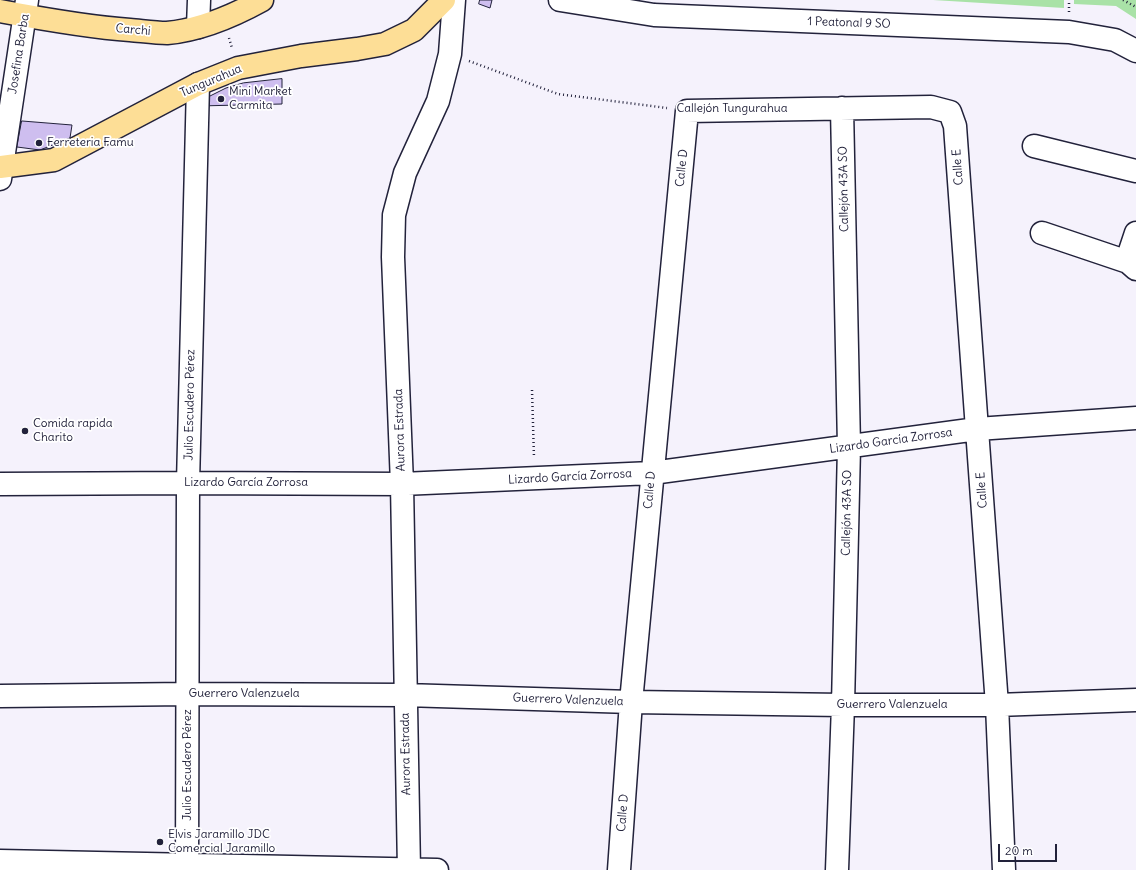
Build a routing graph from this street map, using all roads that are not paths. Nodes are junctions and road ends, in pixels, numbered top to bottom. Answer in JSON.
{"nodes":[{"id":1,"x":199,"y":0,"type":"edge"},
{"id":2,"x":262,"y":0,"type":"edge"},
{"id":3,"x":444,"y":0,"type":"edge"},
{"id":4,"x":454,"y":0,"type":"edge"},
{"id":5,"x":560,"y":0,"type":"edge"},
{"id":6,"x":26,"y":8,"type":"edge"},
{"id":7,"x":0,"y":11,"type":"edge"},
{"id":8,"x":198,"y":27,"type":"junction"},
{"id":9,"x":1136,"y":51,"type":"edge"},
{"id":10,"x":198,"y":84,"type":"junction"},
{"id":11,"x":842,"y":108,"type":"junction"},
{"id":12,"x":687,"y":111,"type":"joint"},
{"id":13,"x":950,"y":112,"type":"joint"},
{"id":14,"x":1034,"y":146,"type":"dead end"},
{"id":15,"x":0,"y":171,"type":"edge"},
{"id":16,"x":1136,"y":171,"type":"edge"},
{"id":17,"x":1042,"y":233,"type":"dead end"},
{"id":18,"x":1136,"y":233,"type":"edge"},
{"id":19,"x":1132,"y":265,"type":"edge"},
{"id":20,"x":1136,"y":418,"type":"edge"},
{"id":21,"x":977,"y":429,"type":"junction"},
{"id":22,"x":849,"y":447,"type":"junction"},
{"id":23,"x":652,"y":473,"type":"junction"},
{"id":24,"x":188,"y":483,"type":"junction"},
{"id":25,"x":0,"y":484,"type":"edge"},
{"id":26,"x":402,"y":484,"type":"junction"},
{"id":27,"x":188,"y":694,"type":"junction"},
{"id":28,"x":0,"y":696,"type":"edge"},
{"id":29,"x":405,"y":696,"type":"junction"},
{"id":30,"x":1136,"y":700,"type":"edge"},
{"id":31,"x":631,"y":702,"type":"junction"},
{"id":32,"x":843,"y":704,"type":"junction"},
{"id":33,"x":997,"y":705,"type":"junction"},
{"id":34,"x":0,"y":861,"type":"edge"},
{"id":35,"x":187,"y":867,"type":"edge"},
{"id":36,"x":409,"y":870,"type":"edge"},
{"id":37,"x":437,"y":870,"type":"edge"},
{"id":38,"x":619,"y":870,"type":"edge"},
{"id":39,"x":837,"y":870,"type":"edge"},
{"id":40,"x":1004,"y":870,"type":"edge"}],
"edges":[{"from":1,"to":8,"type":"street"},
{"from":2,"to":8,"type":"main road","name":"Carchi"},
{"from":3,"to":10,"type":"main road","name":"Tungurahua"},
{"from":4,"to":26,"type":"street","name":"Aurora Estrada"},
{"from":5,"to":9,"type":"street","name":"1 Peatonal 9 SO"},
{"from":6,"to":7,"type":"main road","name":"Carchi"},
{"from":6,"to":8,"type":"main road","name":"Carchi"},
{"from":6,"to":15,"type":"street","name":"Josefina Barba"},
{"from":10,"to":15,"type":"main road","name":"Tungurahua"},
{"from":10,"to":24,"type":"street","name":"Julio Escudero Pérez"},
{"from":11,"to":12,"type":"street","name":"Callejón Tungurahua"},
{"from":11,"to":13,"type":"street","name":"Callejón Tungurahua"},
{"from":11,"to":22,"type":"street","name":"Callejón 43A SO"},
{"from":12,"to":23,"type":"street","name":"Calle D"},
{"from":13,"to":21,"type":"street","name":"Calle E"},
{"from":14,"to":16,"type":"street"},
{"from":17,"to":19,"type":"street"},
{"from":18,"to":19,"type":"street"},
{"from":20,"to":21,"type":"street","name":"Lizardo García Zorrosa"},
{"from":21,"to":22,"type":"street","name":"Lizardo García Zorrosa"},
{"from":21,"to":33,"type":"street","name":"Calle E"},
{"from":22,"to":23,"type":"street","name":"Lizardo García Zorrosa"},
{"from":22,"to":32,"type":"street","name":"Callejón 43A SO"},
{"from":23,"to":26,"type":"street","name":"Lizardo García Zorrosa"},
{"from":23,"to":31,"type":"street","name":"Calle D"},
{"from":24,"to":25,"type":"street","name":"Lizardo García Zorrosa"},
{"from":24,"to":26,"type":"street","name":"Lizardo García Zorrosa"},
{"from":24,"to":27,"type":"street","name":"Julio Escudero Pérez"},
{"from":26,"to":29,"type":"street","name":"Aurora Estrada"},
{"from":27,"to":28,"type":"street","name":"Guerrero Valenzuela"},
{"from":27,"to":29,"type":"street","name":"Guerrero Valenzuela"},
{"from":27,"to":35,"type":"street","name":"Julio Escudero Pérez"},
{"from":29,"to":31,"type":"street","name":"Guerrero Valenzuela"},
{"from":29,"to":36,"type":"street","name":"Aurora Estrada"},
{"from":30,"to":33,"type":"street","name":"Guerrero Valenzuela"},
{"from":31,"to":32,"type":"street","name":"Guerrero Valenzuela"},
{"from":31,"to":38,"type":"street","name":"Calle D"},
{"from":32,"to":33,"type":"street","name":"Guerrero Valenzuela"},
{"from":32,"to":39,"type":"street","name":"Callejón 43A SO"},
{"from":33,"to":40,"type":"street","name":"Calle E"},
{"from":34,"to":35,"type":"street"},
{"from":35,"to":36,"type":"street"},
{"from":36,"to":37,"type":"street"}]}
